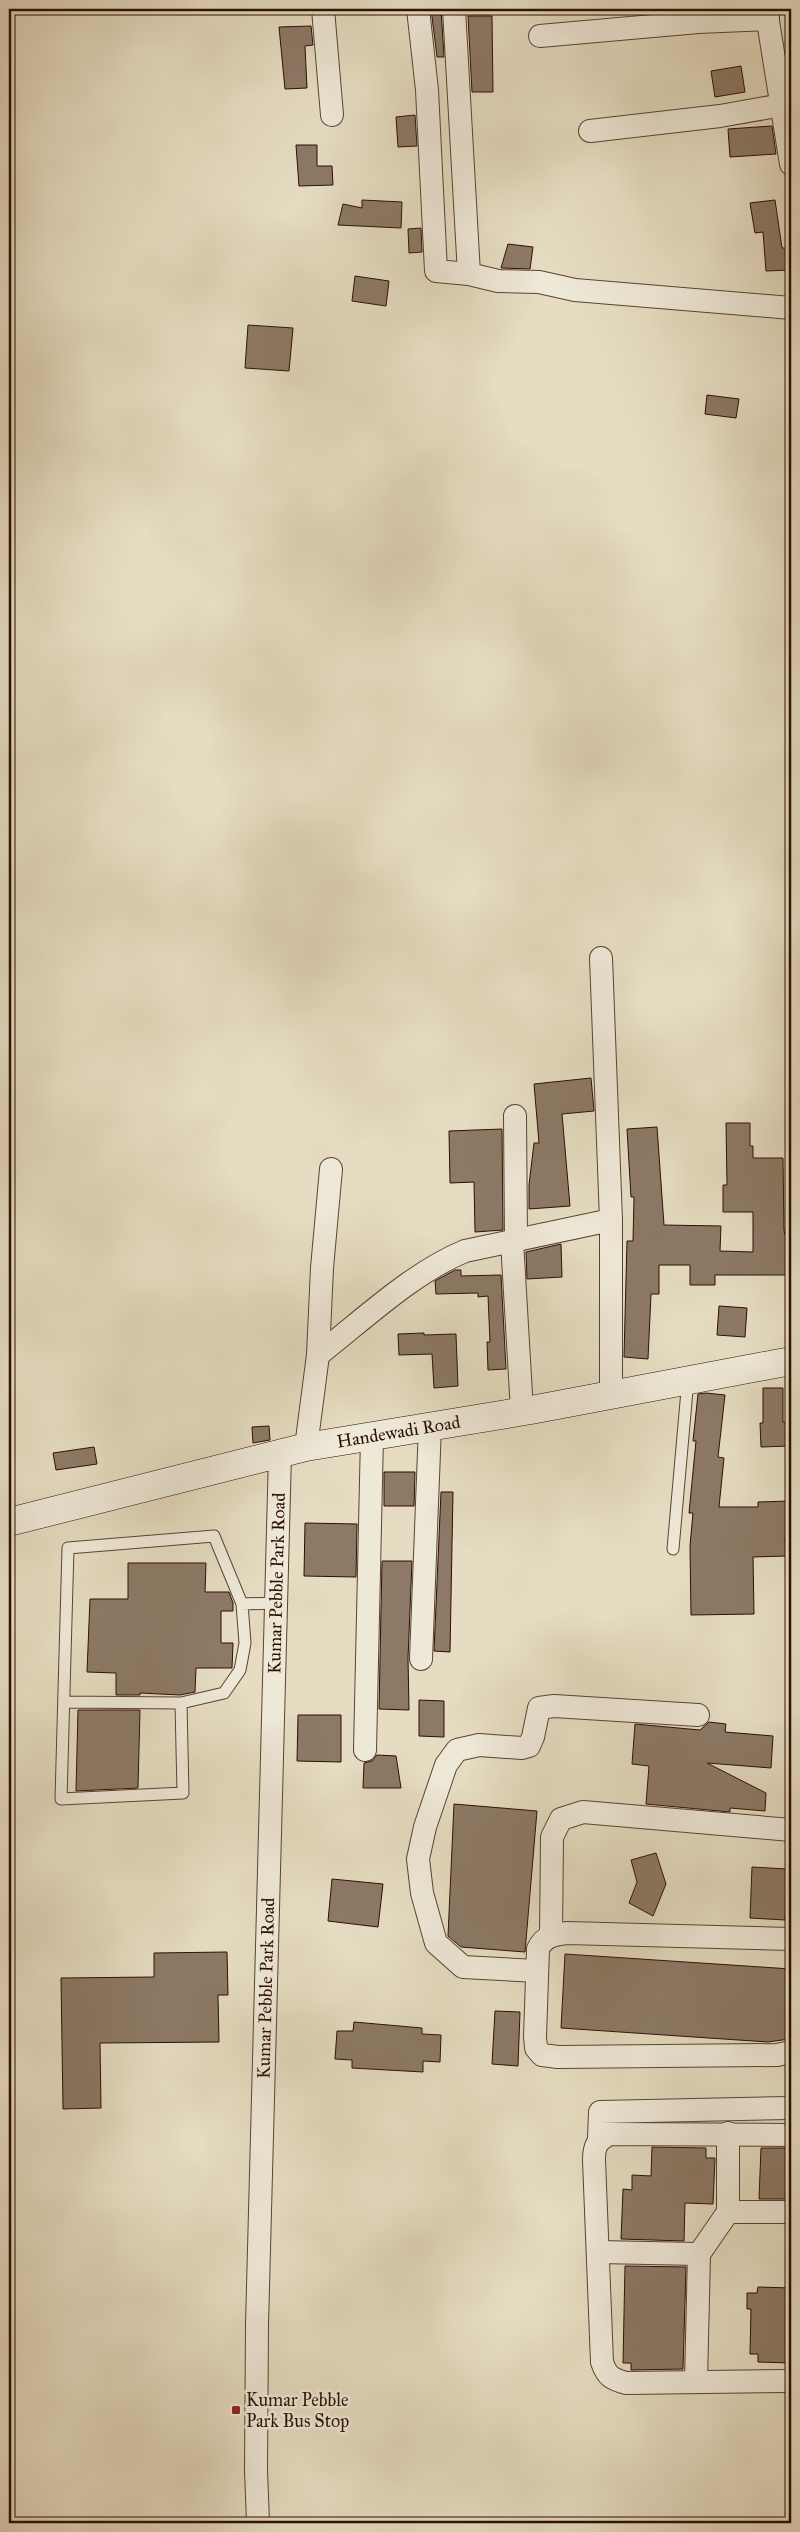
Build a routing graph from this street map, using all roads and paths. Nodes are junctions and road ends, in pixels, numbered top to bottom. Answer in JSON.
{"nodes":[{"id":1,"x":323,"y":9,"type":"edge"},
{"id":2,"x":418,"y":9,"type":"edge"},
{"id":3,"x":454,"y":9,"type":"edge"},
{"id":4,"x":767,"y":14,"type":"edge"},
{"id":5,"x":540,"y":36,"type":"dead end"},
{"id":6,"x":784,"y":97,"type":"edge"},
{"id":7,"x":332,"y":115,"type":"dead end"},
{"id":8,"x":590,"y":131,"type":"dead end"},
{"id":9,"x":791,"y":164,"type":"edge"},
{"id":10,"x":469,"y":274,"type":"junction"},
{"id":11,"x":791,"y":308,"type":"edge"},
{"id":12,"x":601,"y":958,"type":"dead end"},
{"id":13,"x":515,"y":1116,"type":"dead end"},
{"id":14,"x":331,"y":1169,"type":"dead end"},
{"id":15,"x":611,"y":1220,"type":"junction"},
{"id":16,"x":514,"y":1240,"type":"junction"},
{"id":17,"x":318,"y":1355,"type":"junction"},
{"id":18,"x":791,"y":1361,"type":"edge"},
{"id":19,"x":688,"y":1379,"type":"junction"},
{"id":20,"x":611,"y":1394,"type":"junction"},
{"id":21,"x":522,"y":1411,"type":"junction"},
{"id":22,"x":430,"y":1426,"type":"junction"},
{"id":23,"x":372,"y":1436,"type":"junction"},
{"id":24,"x":306,"y":1447,"type":"junction"},
{"id":25,"x":280,"y":1454,"type":"junction"},
{"id":26,"x":9,"y":1522,"type":"edge"},
{"id":27,"x":672,"y":1549,"type":"dead end"},
{"id":28,"x":277,"y":1603,"type":"junction"},
{"id":29,"x":242,"y":1604,"type":"junction"},
{"id":30,"x":421,"y":1659,"type":"dead end"},
{"id":31,"x":64,"y":1702,"type":"junction"},
{"id":32,"x":181,"y":1703,"type":"junction"},
{"id":33,"x":698,"y":1715,"type":"dead end"},
{"id":34,"x":365,"y":1750,"type":"dead end"},
{"id":35,"x":791,"y":1830,"type":"edge"},
{"id":36,"x":551,"y":1936,"type":"junction"},
{"id":37,"x":791,"y":1939,"type":"edge"},
{"id":38,"x":537,"y":1971,"type":"junction"},
{"id":39,"x":791,"y":2052,"type":"edge"},
{"id":40,"x":791,"y":2108,"type":"edge"},
{"id":41,"x":728,"y":2133,"type":"junction"},
{"id":42,"x":791,"y":2135,"type":"edge"},
{"id":43,"x":599,"y":2139,"type":"junction"},
{"id":44,"x":728,"y":2212,"type":"junction"},
{"id":45,"x":791,"y":2212,"type":"edge"},
{"id":46,"x":598,"y":2252,"type":"junction"},
{"id":47,"x":699,"y":2254,"type":"junction"},
{"id":48,"x":791,"y":2381,"type":"edge"},
{"id":49,"x":696,"y":2382,"type":"junction"},
{"id":50,"x":258,"y":2523,"type":"edge"}],
"edges":[{"from":1,"to":7,"type":"street"},
{"from":2,"to":10,"type":"street"},
{"from":3,"to":10,"type":"street"},
{"from":4,"to":5,"type":"street"},
{"from":4,"to":6,"type":"street"},
{"from":6,"to":8,"type":"street"},
{"from":6,"to":9,"type":"street"},
{"from":10,"to":11,"type":"street"},
{"from":12,"to":15,"type":"street"},
{"from":13,"to":16,"type":"street"},
{"from":14,"to":17,"type":"street"},
{"from":15,"to":16,"type":"street"},
{"from":15,"to":20,"type":"street"},
{"from":16,"to":17,"type":"street"},
{"from":16,"to":21,"type":"street"},
{"from":17,"to":24,"type":"street"},
{"from":18,"to":19,"type":"main road","name":"Handewadi Road"},
{"from":19,"to":20,"type":"main road","name":"Handewadi Road"},
{"from":19,"to":27,"type":"lane"},
{"from":20,"to":21,"type":"main road","name":"Handewadi Road"},
{"from":21,"to":22,"type":"main road","name":"Handewadi Road"},
{"from":22,"to":23,"type":"main road","name":"Handewadi Road"},
{"from":22,"to":30,"type":"street"},
{"from":23,"to":24,"type":"main road","name":"Handewadi Road"},
{"from":23,"to":34,"type":"street"},
{"from":24,"to":25,"type":"main road","name":"Handewadi Road"},
{"from":25,"to":26,"type":"main road","name":"Handewadi Road"},
{"from":25,"to":28,"type":"street","name":"Kumar Pebble Park Road"},
{"from":28,"to":29,"type":"lane"},
{"from":28,"to":50,"type":"street","name":"Kumar Pebble Park Road"},
{"from":29,"to":31,"type":"lane"},
{"from":29,"to":32,"type":"lane"},
{"from":31,"to":32,"type":"lane"},
{"from":31,"to":32,"type":"lane"},
{"from":33,"to":38,"type":"street"},
{"from":35,"to":36,"type":"street"},
{"from":36,"to":37,"type":"street"},
{"from":36,"to":38,"type":"street"},
{"from":38,"to":39,"type":"street"},
{"from":40,"to":43,"type":"street"},
{"from":41,"to":42,"type":"street"},
{"from":41,"to":43,"type":"street"},
{"from":41,"to":44,"type":"street"},
{"from":43,"to":46,"type":"street"},
{"from":44,"to":45,"type":"street"},
{"from":44,"to":47,"type":"street"},
{"from":46,"to":47,"type":"street"},
{"from":46,"to":49,"type":"street"},
{"from":47,"to":49,"type":"street"},
{"from":48,"to":49,"type":"street"}]}
